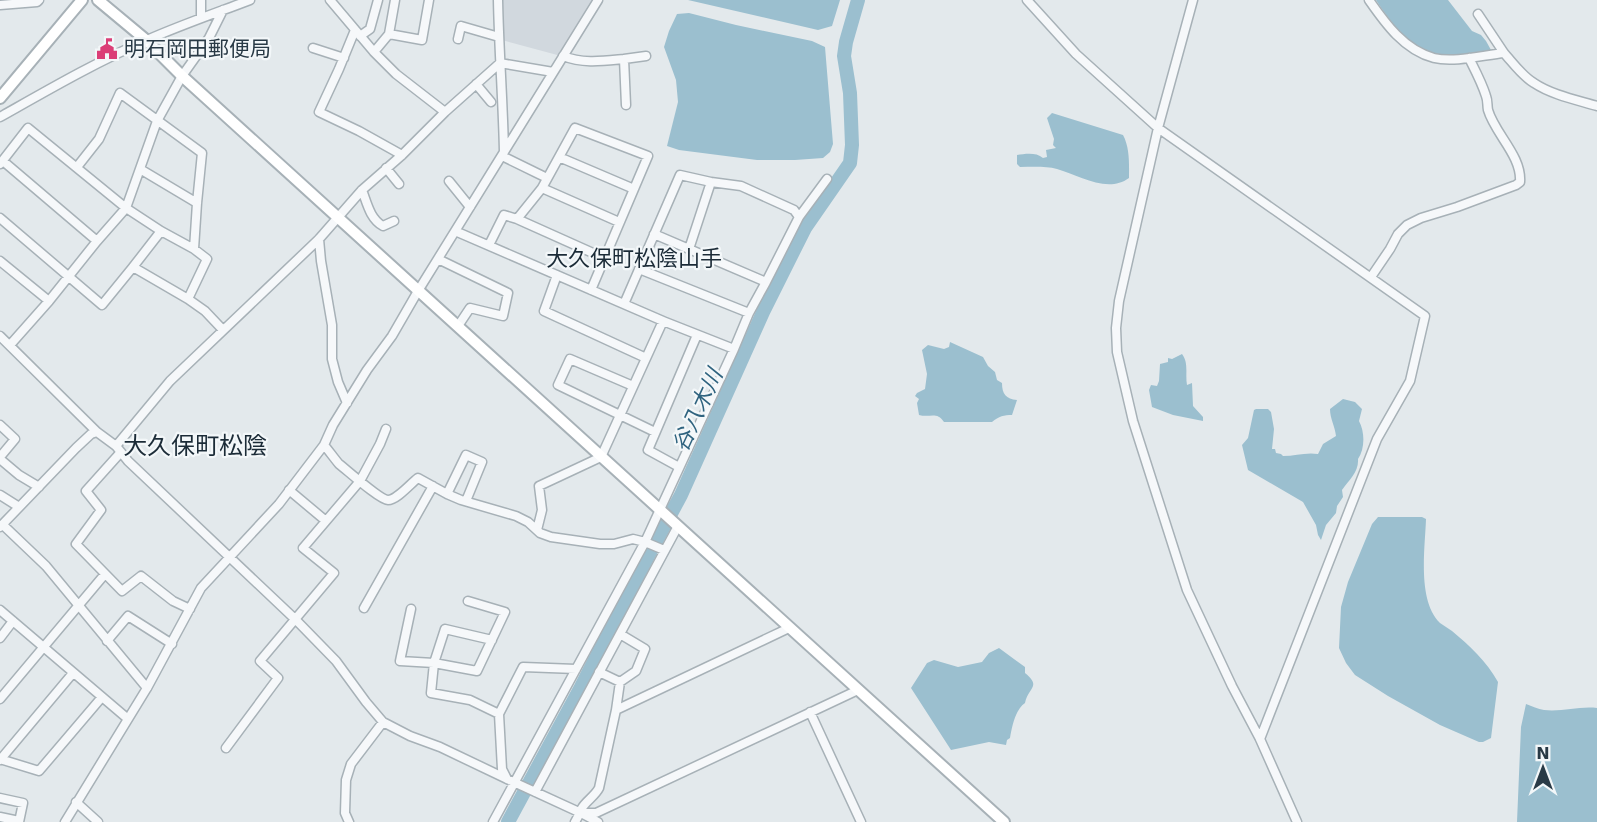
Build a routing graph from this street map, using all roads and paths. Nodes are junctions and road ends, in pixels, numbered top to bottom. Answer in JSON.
{"nodes":[{"id":1,"x":39,"y":0,"type":"edge"},
{"id":2,"x":82,"y":0,"type":"edge"},
{"id":3,"x":98,"y":0,"type":"edge"},
{"id":4,"x":201,"y":0,"type":"edge"},
{"id":5,"x":250,"y":0,"type":"edge"},
{"id":6,"x":330,"y":0,"type":"edge"},
{"id":7,"x":378,"y":0,"type":"edge"},
{"id":8,"x":395,"y":0,"type":"edge"},
{"id":9,"x":429,"y":0,"type":"edge"},
{"id":10,"x":498,"y":0,"type":"edge"},
{"id":11,"x":598,"y":0,"type":"edge"},
{"id":12,"x":1027,"y":0,"type":"edge"},
{"id":13,"x":1193,"y":0,"type":"edge"},
{"id":14,"x":1369,"y":0,"type":"edge"},
{"id":15,"x":0,"y":5,"type":"edge"},
{"id":16,"x":223,"y":10,"type":"junction"},
{"id":17,"x":1478,"y":14,"type":"dead end"},
{"id":18,"x":201,"y":18,"type":"junction"},
{"id":19,"x":357,"y":33,"type":"junction"},
{"id":20,"x":388,"y":34,"type":"junction"},
{"id":21,"x":499,"y":37,"type":"junction"},
{"id":22,"x":458,"y":39,"type":"dead end"},
{"id":23,"x":146,"y":40,"type":"junction"},
{"id":24,"x":313,"y":48,"type":"dead end"},
{"id":25,"x":374,"y":52,"type":"junction"},
{"id":26,"x":1504,"y":53,"type":"junction"},
{"id":27,"x":563,"y":56,"type":"junction"},
{"id":28,"x":646,"y":56,"type":"dead end"},
{"id":29,"x":344,"y":58,"type":"junction"},
{"id":30,"x":1469,"y":58,"type":"junction"},
{"id":31,"x":624,"y":60,"type":"junction"},
{"id":32,"x":500,"y":63,"type":"junction"},
{"id":33,"x":553,"y":72,"type":"junction"},
{"id":34,"x":183,"y":76,"type":"junction"},
{"id":35,"x":476,"y":84,"type":"junction"},
{"id":36,"x":0,"y":98,"type":"edge"},
{"id":37,"x":491,"y":102,"type":"dead end"},
{"id":38,"x":626,"y":105,"type":"dead end"},
{"id":39,"x":1597,"y":106,"type":"edge"},
{"id":40,"x":445,"y":112,"type":"junction"},
{"id":41,"x":0,"y":117,"type":"edge"},
{"id":42,"x":157,"y":121,"type":"junction"},
{"id":43,"x":1158,"y":128,"type":"junction"},
{"id":44,"x":503,"y":154,"type":"junction"},
{"id":45,"x":402,"y":155,"type":"junction"},
{"id":46,"x":559,"y":157,"type":"junction"},
{"id":47,"x":1,"y":163,"type":"edge"},
{"id":48,"x":77,"y":167,"type":"junction"},
{"id":49,"x":386,"y":168,"type":"junction"},
{"id":50,"x":140,"y":169,"type":"junction"},
{"id":51,"x":548,"y":178,"type":"junction"},
{"id":52,"x":827,"y":179,"type":"dead end"},
{"id":53,"x":449,"y":181,"type":"dead end"},
{"id":54,"x":711,"y":182,"type":"junction"},
{"id":55,"x":399,"y":184,"type":"dead end"},
{"id":56,"x":542,"y":188,"type":"junction"},
{"id":57,"x":634,"y":189,"type":"junction"},
{"id":58,"x":362,"y":190,"type":"junction"},
{"id":59,"x":196,"y":203,"type":"junction"},
{"id":60,"x":470,"y":207,"type":"junction"},
{"id":61,"x":126,"y":208,"type":"junction"},
{"id":62,"x":338,"y":216,"type":"junction"},
{"id":63,"x":799,"y":217,"type":"junction"},
{"id":64,"x":0,"y":218,"type":"edge"},
{"id":65,"x":517,"y":219,"type":"junction"},
{"id":66,"x":394,"y":221,"type":"dead end"},
{"id":67,"x":620,"y":222,"type":"junction"},
{"id":68,"x":161,"y":231,"type":"junction"},
{"id":69,"x":455,"y":231,"type":"junction"},
{"id":70,"x":654,"y":234,"type":"junction"},
{"id":71,"x":319,"y":239,"type":"junction"},
{"id":72,"x":96,"y":241,"type":"junction"},
{"id":73,"x":489,"y":245,"type":"junction"},
{"id":74,"x":194,"y":249,"type":"junction"},
{"id":75,"x":689,"y":249,"type":"junction"},
{"id":76,"x":604,"y":258,"type":"junction"},
{"id":77,"x":438,"y":259,"type":"junction"},
{"id":78,"x":0,"y":261,"type":"edge"},
{"id":79,"x":133,"y":267,"type":"junction"},
{"id":80,"x":639,"y":269,"type":"junction"},
{"id":81,"x":557,"y":275,"type":"junction"},
{"id":82,"x":69,"y":276,"type":"junction"},
{"id":83,"x":1371,"y":277,"type":"junction"},
{"id":84,"x":766,"y":282,"type":"junction"},
{"id":85,"x":591,"y":290,"type":"junction"},
{"id":86,"x":418,"y":291,"type":"junction"},
{"id":87,"x":188,"y":299,"type":"junction"},
{"id":88,"x":49,"y":301,"type":"junction"},
{"id":89,"x":624,"y":304,"type":"junction"},
{"id":90,"x":749,"y":314,"type":"junction"},
{"id":91,"x":663,"y":321,"type":"junction"},
{"id":92,"x":458,"y":326,"type":"junction"},
{"id":93,"x":223,"y":330,"type":"junction"},
{"id":94,"x":697,"y":335,"type":"junction"},
{"id":95,"x":4,"y":341,"type":"edge"},
{"id":96,"x":734,"y":349,"type":"junction"},
{"id":97,"x":646,"y":358,"type":"junction"},
{"id":98,"x":633,"y":386,"type":"junction"},
{"id":99,"x":347,"y":403,"type":"junction"},
{"id":100,"x":620,"y":415,"type":"junction"},
{"id":101,"x":0,"y":425,"type":"edge"},
{"id":102,"x":386,"y":429,"type":"dead end"},
{"id":103,"x":97,"y":432,"type":"junction"},
{"id":104,"x":655,"y":432,"type":"junction"},
{"id":105,"x":324,"y":445,"type":"junction"},
{"id":106,"x":118,"y":449,"type":"junction"},
{"id":107,"x":601,"y":457,"type":"junction"},
{"id":108,"x":0,"y":458,"type":"edge"},
{"id":109,"x":679,"y":467,"type":"junction"},
{"id":110,"x":360,"y":481,"type":"junction"},
{"id":111,"x":434,"y":486,"type":"junction"},
{"id":112,"x":39,"y":487,"type":"junction"},
{"id":113,"x":289,"y":490,"type":"junction"},
{"id":114,"x":447,"y":494,"type":"junction"},
{"id":115,"x":0,"y":495,"type":"edge"},
{"id":116,"x":466,"y":501,"type":"junction"},
{"id":117,"x":19,"y":507,"type":"junction"},
{"id":118,"x":659,"y":510,"type":"junction"},
{"id":119,"x":326,"y":521,"type":"junction"},
{"id":120,"x":1,"y":526,"type":"edge"},
{"id":121,"x":678,"y":526,"type":"junction"},
{"id":122,"x":537,"y":530,"type":"junction"},
{"id":123,"x":645,"y":542,"type":"junction"},
{"id":124,"x":664,"y":550,"type":"junction"},
{"id":125,"x":229,"y":556,"type":"junction"},
{"id":126,"x":105,"y":574,"type":"junction"},
{"id":127,"x":468,"y":601,"type":"dead end"},
{"id":128,"x":79,"y":606,"type":"junction"},
{"id":129,"x":364,"y":608,"type":"dead end"},
{"id":130,"x":190,"y":609,"type":"junction"},
{"id":131,"x":411,"y":609,"type":"dead end"},
{"id":132,"x":0,"y":610,"type":"edge"},
{"id":133,"x":296,"y":620,"type":"junction"},
{"id":134,"x":13,"y":621,"type":"junction"},
{"id":135,"x":789,"y":628,"type":"junction"},
{"id":136,"x":620,"y":634,"type":"junction"},
{"id":137,"x":0,"y":638,"type":"edge"},
{"id":138,"x":107,"y":640,"type":"junction"},
{"id":139,"x":492,"y":640,"type":"junction"},
{"id":140,"x":172,"y":644,"type":"junction"},
{"id":141,"x":44,"y":647,"type":"junction"},
{"id":142,"x":434,"y":663,"type":"junction"},
{"id":143,"x":576,"y":669,"type":"junction"},
{"id":144,"x":599,"y":672,"type":"junction"},
{"id":145,"x":73,"y":673,"type":"junction"},
{"id":146,"x":620,"y":682,"type":"junction"},
{"id":147,"x":147,"y":688,"type":"junction"},
{"id":148,"x":858,"y":690,"type":"junction"},
{"id":149,"x":102,"y":697,"type":"junction"},
{"id":150,"x":0,"y":699,"type":"edge"},
{"id":151,"x":616,"y":710,"type":"junction"},
{"id":152,"x":810,"y":712,"type":"junction"},
{"id":153,"x":499,"y":714,"type":"junction"},
{"id":154,"x":128,"y":719,"type":"junction"},
{"id":155,"x":382,"y":722,"type":"junction"},
{"id":156,"x":1260,"y":739,"type":"junction"},
{"id":157,"x":226,"y":748,"type":"dead end"},
{"id":158,"x":0,"y":759,"type":"edge"},
{"id":159,"x":510,"y":781,"type":"junction"},
{"id":160,"x":535,"y":792,"type":"junction"},
{"id":161,"x":0,"y":798,"type":"edge"},
{"id":162,"x":76,"y":802,"type":"junction"},
{"id":163,"x":581,"y":813,"type":"junction"},
{"id":164,"x":0,"y":817,"type":"edge"},
{"id":165,"x":19,"y":822,"type":"edge"},
{"id":166,"x":65,"y":822,"type":"edge"},
{"id":167,"x":98,"y":822,"type":"edge"},
{"id":168,"x":349,"y":822,"type":"edge"},
{"id":169,"x":493,"y":822,"type":"edge"},
{"id":170,"x":575,"y":822,"type":"edge"},
{"id":171,"x":598,"y":822,"type":"edge"},
{"id":172,"x":861,"y":822,"type":"edge"},
{"id":173,"x":1004,"y":822,"type":"edge"},
{"id":174,"x":1297,"y":822,"type":"edge"}],
"edges":[{"from":1,"to":15,"type":"street"},
{"from":2,"to":36,"type":"street"},
{"from":3,"to":23,"type":"street"},
{"from":4,"to":18,"type":"street"},
{"from":5,"to":16,"type":"street"},
{"from":6,"to":19,"type":"street"},
{"from":7,"to":19,"type":"street"},
{"from":8,"to":20,"type":"street"},
{"from":9,"to":20,"type":"street"},
{"from":10,"to":21,"type":"street"},
{"from":11,"to":27,"type":"street"},
{"from":12,"to":43,"type":"street"},
{"from":13,"to":43,"type":"street"},
{"from":14,"to":30,"type":"street"},
{"from":16,"to":18,"type":"street"},
{"from":16,"to":34,"type":"street"},
{"from":17,"to":26,"type":"street"},
{"from":18,"to":23,"type":"street"},
{"from":19,"to":25,"type":"street"},
{"from":19,"to":29,"type":"street"},
{"from":20,"to":25,"type":"street"},
{"from":21,"to":22,"type":"street"},
{"from":21,"to":32,"type":"street"},
{"from":23,"to":34,"type":"street"},
{"from":23,"to":41,"type":"street"},
{"from":24,"to":29,"type":"street"},
{"from":25,"to":40,"type":"street"},
{"from":26,"to":30,"type":"street"},
{"from":26,"to":39,"type":"street"},
{"from":27,"to":31,"type":"street"},
{"from":27,"to":33,"type":"street"},
{"from":28,"to":31,"type":"street"},
{"from":29,"to":45,"type":"street"},
{"from":30,"to":83,"type":"street"},
{"from":31,"to":38,"type":"street"},
{"from":32,"to":33,"type":"street"},
{"from":32,"to":35,"type":"street"},
{"from":32,"to":44,"type":"street"},
{"from":33,"to":44,"type":"street"},
{"from":34,"to":42,"type":"street"},
{"from":34,"to":62,"type":"street"},
{"from":35,"to":37,"type":"street"},
{"from":35,"to":40,"type":"street"},
{"from":40,"to":45,"type":"street"},
{"from":42,"to":48,"type":"street"},
{"from":42,"to":50,"type":"street"},
{"from":42,"to":59,"type":"street"},
{"from":43,"to":83,"type":"street"},
{"from":43,"to":156,"type":"street"},
{"from":44,"to":51,"type":"street"},
{"from":44,"to":60,"type":"street"},
{"from":45,"to":49,"type":"street"},
{"from":46,"to":51,"type":"street"},
{"from":46,"to":57,"type":"street"},
{"from":46,"to":57,"type":"street"},
{"from":47,"to":48,"type":"street"},
{"from":47,"to":72,"type":"street"},
{"from":48,"to":61,"type":"street"},
{"from":49,"to":55,"type":"street"},
{"from":49,"to":58,"type":"street"},
{"from":50,"to":59,"type":"street"},
{"from":50,"to":61,"type":"street"},
{"from":51,"to":56,"type":"street"},
{"from":52,"to":63,"type":"street"},
{"from":53,"to":60,"type":"street"},
{"from":54,"to":63,"type":"street"},
{"from":54,"to":70,"type":"street"},
{"from":54,"to":75,"type":"street"},
{"from":56,"to":65,"type":"street"},
{"from":56,"to":67,"type":"street"},
{"from":57,"to":67,"type":"street"},
{"from":58,"to":62,"type":"street"},
{"from":58,"to":66,"type":"street"},
{"from":59,"to":74,"type":"street"},
{"from":60,"to":69,"type":"street"},
{"from":61,"to":68,"type":"street"},
{"from":61,"to":72,"type":"street"},
{"from":62,"to":71,"type":"street"},
{"from":62,"to":86,"type":"street"},
{"from":63,"to":84,"type":"street"},
{"from":64,"to":82,"type":"street"},
{"from":65,"to":73,"type":"street"},
{"from":65,"to":76,"type":"street"},
{"from":67,"to":76,"type":"street"},
{"from":68,"to":74,"type":"street"},
{"from":68,"to":79,"type":"street"},
{"from":69,"to":73,"type":"street"},
{"from":69,"to":77,"type":"street"},
{"from":70,"to":75,"type":"street"},
{"from":70,"to":80,"type":"street"},
{"from":71,"to":93,"type":"street"},
{"from":71,"to":99,"type":"street"},
{"from":72,"to":82,"type":"street"},
{"from":73,"to":81,"type":"street"},
{"from":74,"to":87,"type":"street"},
{"from":75,"to":84,"type":"street"},
{"from":76,"to":85,"type":"street"},
{"from":77,"to":86,"type":"street"},
{"from":77,"to":92,"type":"street"},
{"from":78,"to":88,"type":"street"},
{"from":79,"to":82,"type":"street"},
{"from":79,"to":87,"type":"street"},
{"from":80,"to":89,"type":"street"},
{"from":80,"to":90,"type":"street"},
{"from":81,"to":85,"type":"street"},
{"from":81,"to":97,"type":"street"},
{"from":82,"to":88,"type":"street"},
{"from":83,"to":156,"type":"street"},
{"from":84,"to":90,"type":"street"},
{"from":85,"to":89,"type":"street"},
{"from":86,"to":92,"type":"street"},
{"from":86,"to":99,"type":"street"},
{"from":87,"to":93,"type":"street"},
{"from":88,"to":95,"type":"street"},
{"from":89,"to":91,"type":"street"},
{"from":90,"to":96,"type":"street"},
{"from":91,"to":94,"type":"street"},
{"from":91,"to":97,"type":"street"},
{"from":92,"to":107,"type":"street"},
{"from":93,"to":106,"type":"street"},
{"from":94,"to":96,"type":"street"},
{"from":94,"to":104,"type":"street"},
{"from":95,"to":103,"type":"street"},
{"from":96,"to":109,"type":"street"},
{"from":97,"to":98,"type":"street"},
{"from":98,"to":100,"type":"street"},
{"from":98,"to":100,"type":"street"},
{"from":99,"to":105,"type":"street"},
{"from":100,"to":104,"type":"street"},
{"from":100,"to":107,"type":"street"},
{"from":101,"to":108,"type":"street"},
{"from":102,"to":110,"type":"street"},
{"from":103,"to":106,"type":"street"},
{"from":103,"to":112,"type":"street"},
{"from":104,"to":109,"type":"street"},
{"from":105,"to":110,"type":"street"},
{"from":105,"to":113,"type":"street"},
{"from":106,"to":125,"type":"street"},
{"from":106,"to":126,"type":"street"},
{"from":107,"to":118,"type":"street"},
{"from":107,"to":122,"type":"street"},
{"from":108,"to":112,"type":"street"},
{"from":109,"to":118,"type":"street"},
{"from":110,"to":111,"type":"street"},
{"from":110,"to":119,"type":"street"},
{"from":111,"to":114,"type":"street"},
{"from":111,"to":129,"type":"street"},
{"from":112,"to":117,"type":"street"},
{"from":113,"to":119,"type":"street"},
{"from":113,"to":125,"type":"street"},
{"from":114,"to":116,"type":"street"},
{"from":114,"to":116,"type":"street"},
{"from":115,"to":117,"type":"street"},
{"from":116,"to":122,"type":"street"},
{"from":117,"to":120,"type":"street"},
{"from":118,"to":121,"type":"street"},
{"from":118,"to":123,"type":"street"},
{"from":119,"to":133,"type":"street"},
{"from":120,"to":128,"type":"street"},
{"from":121,"to":124,"type":"street"},
{"from":121,"to":135,"type":"street"},
{"from":122,"to":123,"type":"street"},
{"from":123,"to":124,"type":"street"},
{"from":123,"to":143,"type":"street"},
{"from":124,"to":136,"type":"street"},
{"from":125,"to":130,"type":"street"},
{"from":125,"to":133,"type":"street"},
{"from":126,"to":128,"type":"street"},
{"from":126,"to":130,"type":"street"},
{"from":127,"to":139,"type":"street"},
{"from":128,"to":138,"type":"street"},
{"from":128,"to":141,"type":"street"},
{"from":130,"to":140,"type":"street"},
{"from":131,"to":142,"type":"street"},
{"from":132,"to":134,"type":"street"},
{"from":133,"to":155,"type":"street"},
{"from":133,"to":157,"type":"street"},
{"from":134,"to":137,"type":"street"},
{"from":134,"to":141,"type":"street"},
{"from":135,"to":148,"type":"street"},
{"from":135,"to":151,"type":"street"},
{"from":136,"to":144,"type":"street"},
{"from":136,"to":146,"type":"street"},
{"from":138,"to":140,"type":"street"},
{"from":138,"to":147,"type":"street"},
{"from":139,"to":142,"type":"street"},
{"from":139,"to":142,"type":"street"},
{"from":140,"to":147,"type":"street"},
{"from":141,"to":145,"type":"street"},
{"from":141,"to":150,"type":"street"},
{"from":142,"to":153,"type":"street"},
{"from":143,"to":153,"type":"street"},
{"from":143,"to":159,"type":"street"},
{"from":144,"to":146,"type":"street"},
{"from":144,"to":160,"type":"street"},
{"from":145,"to":149,"type":"street"},
{"from":145,"to":158,"type":"street"},
{"from":146,"to":151,"type":"street"},
{"from":147,"to":154,"type":"street"},
{"from":148,"to":152,"type":"street"},
{"from":148,"to":173,"type":"street"},
{"from":149,"to":154,"type":"street"},
{"from":149,"to":158,"type":"street"},
{"from":151,"to":163,"type":"street"},
{"from":152,"to":163,"type":"street"},
{"from":152,"to":172,"type":"street"},
{"from":153,"to":159,"type":"street"},
{"from":154,"to":162,"type":"street"},
{"from":155,"to":159,"type":"street"},
{"from":155,"to":168,"type":"street"},
{"from":156,"to":174,"type":"street"},
{"from":159,"to":160,"type":"street"},
{"from":159,"to":169,"type":"street"},
{"from":160,"to":163,"type":"street"},
{"from":161,"to":165,"type":"street"},
{"from":162,"to":166,"type":"street"},
{"from":162,"to":167,"type":"street"},
{"from":163,"to":170,"type":"street"},
{"from":163,"to":171,"type":"street"},
{"from":164,"to":165,"type":"street"}]}
